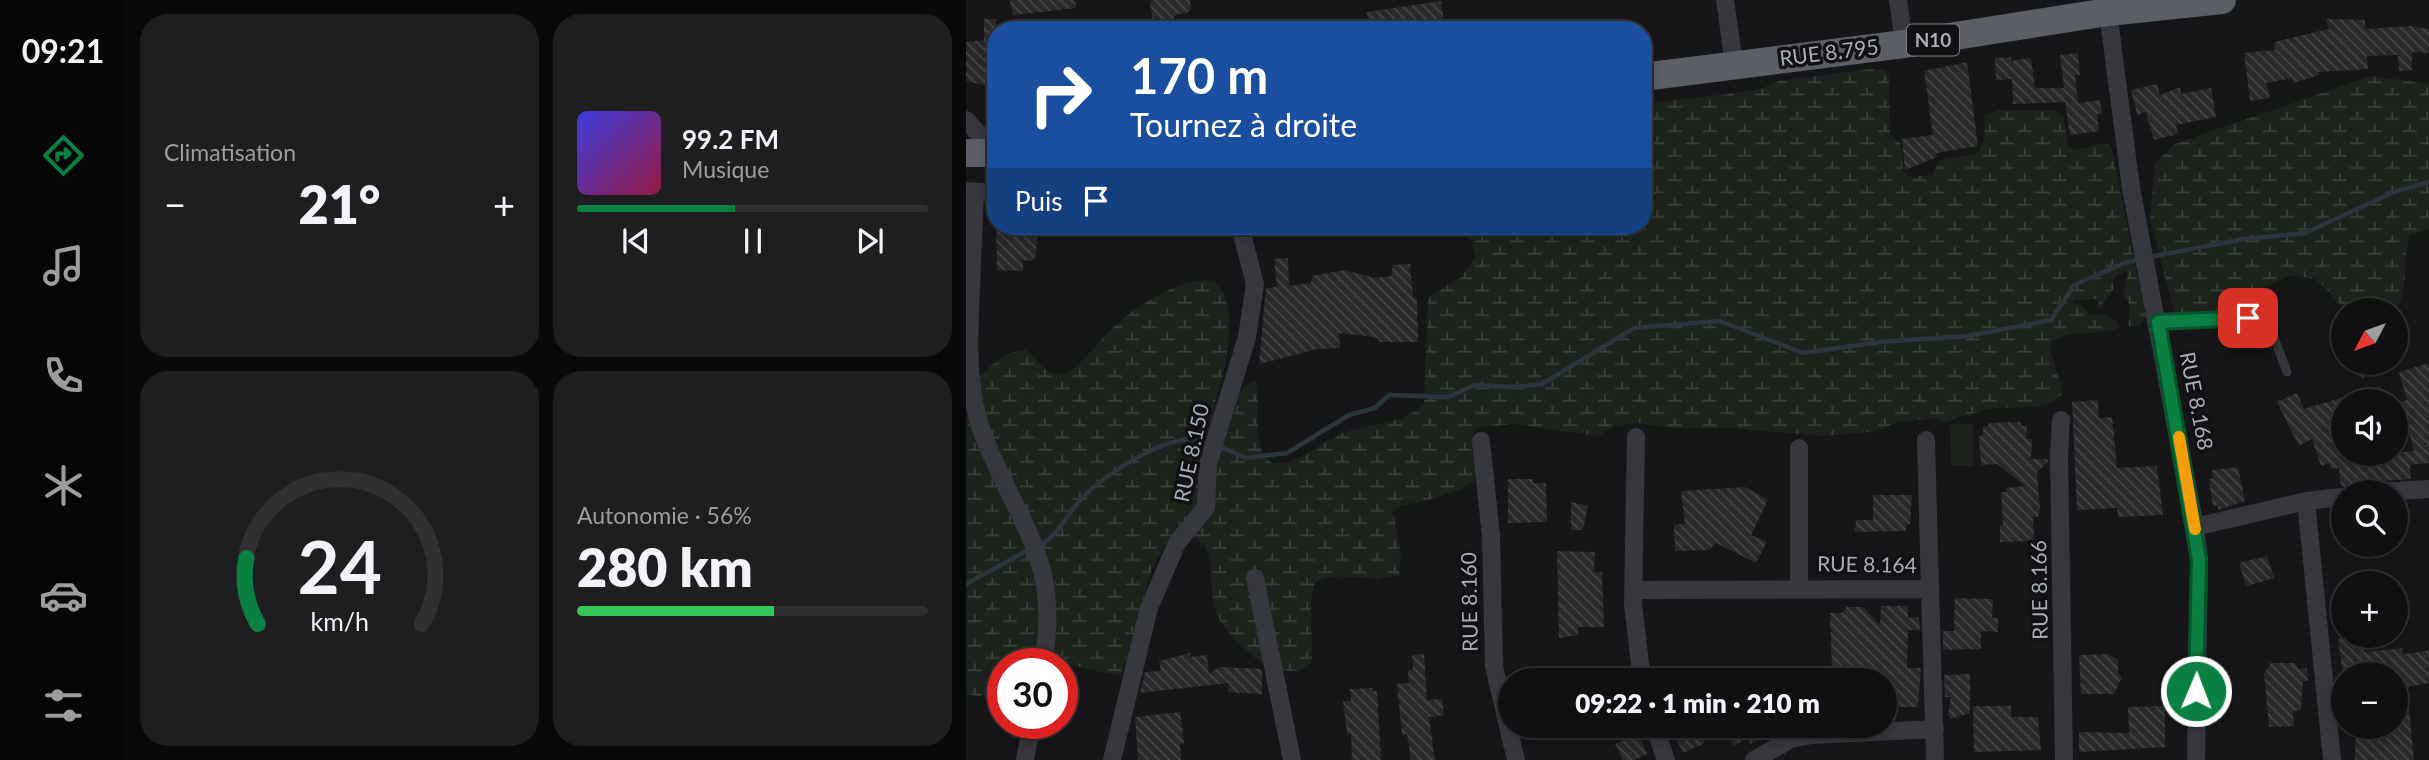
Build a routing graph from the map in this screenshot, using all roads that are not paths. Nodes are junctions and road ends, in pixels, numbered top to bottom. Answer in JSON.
{"nodes":[{"id":1,"x":1725,"y":0,"type":"edge"},
{"id":2,"x":1898,"y":0,"type":"edge"},
{"id":3,"x":2222,"y":0,"type":"edge"},
{"id":4,"x":2108,"y":12,"type":"junction"},
{"id":5,"x":1904,"y":44,"type":"junction"},
{"id":6,"x":1734,"y":64,"type":"junction"},
{"id":7,"x":1652,"y":76,"type":"edge"},
{"id":8,"x":966,"y":120,"type":"edge"},
{"id":9,"x":982,"y":153,"type":"edge"},
{"id":10,"x":971,"y":191,"type":"edge"},
{"id":11,"x":1242,"y":235,"type":"edge"},
{"id":12,"x":968,"y":288,"type":"edge"},
{"id":13,"x":2158,"y":322,"type":"junction"},
{"id":14,"x":2287,"y":372,"type":"dead end"},
{"id":15,"x":2061,"y":420,"type":"dead end"},
{"id":16,"x":1636,"y":437,"type":"dead end"},
{"id":17,"x":1926,"y":440,"type":"dead end"},
{"id":18,"x":1480,"y":441,"type":"dead end"},
{"id":19,"x":1799,"y":448,"type":"dead end"},
{"id":20,"x":2429,"y":489,"type":"edge"},
{"id":21,"x":2408,"y":490,"type":"edge"},
{"id":22,"x":2331,"y":498,"type":"edge"},
{"id":23,"x":2306,"y":501,"type":"junction"},
{"id":24,"x":2195,"y":527,"type":"junction"},
{"id":25,"x":1255,"y":578,"type":"dead end"},
{"id":26,"x":1799,"y":587,"type":"junction"},
{"id":27,"x":1930,"y":589,"type":"junction"},
{"id":28,"x":1633,"y":590,"type":"junction"},
{"id":29,"x":1044,"y":648,"type":"edge"},
{"id":30,"x":1641,"y":668,"type":"edge"},
{"id":31,"x":1935,"y":729,"type":"junction"},
{"id":32,"x":1659,"y":738,"type":"edge"},
{"id":33,"x":1029,"y":739,"type":"edge"},
{"id":34,"x":1026,"y":760,"type":"edge"},
{"id":35,"x":1112,"y":760,"type":"edge"},
{"id":36,"x":1292,"y":760,"type":"edge"},
{"id":37,"x":1516,"y":760,"type":"edge"},
{"id":38,"x":1667,"y":760,"type":"edge"},
{"id":39,"x":1754,"y":760,"type":"edge"},
{"id":40,"x":1935,"y":760,"type":"edge"},
{"id":41,"x":2064,"y":760,"type":"edge"},
{"id":42,"x":2196,"y":760,"type":"edge"},
{"id":43,"x":2332,"y":760,"type":"edge"}],
"edges":[{"from":1,"to":6,"type":"street"},
{"from":2,"to":5,"type":"street"},
{"from":3,"to":4,"type":"highway","name":"RUE 8.795","number":"N10"},
{"from":4,"to":5,"type":"highway","name":"RUE 8.795","number":"N10"},
{"from":4,"to":13,"type":"street","name":"RUE 8.168"},
{"from":5,"to":6,"type":"highway","name":"RUE 8.795","number":"N10"},
{"from":6,"to":7,"type":"highway","name":"RUE 8.795","number":"N10"},
{"from":8,"to":9,"type":"street"},
{"from":10,"to":12,"type":"street"},
{"from":11,"to":35,"type":"street","name":"RUE 8.150"},
{"from":12,"to":29,"type":"street"},
{"from":13,"to":14,"type":"lane"},
{"from":13,"to":24,"type":"street","name":"RUE 8.168"},
{"from":15,"to":41,"type":"street","name":"RUE 8.166"},
{"from":16,"to":28,"type":"street"},
{"from":17,"to":27,"type":"street"},
{"from":18,"to":37,"type":"street","name":"RUE 8.160"},
{"from":19,"to":26,"type":"street"},
{"from":20,"to":21,"type":"street"},
{"from":22,"to":23,"type":"street"},
{"from":23,"to":24,"type":"street"},
{"from":23,"to":43,"type":"street"},
{"from":24,"to":42,"type":"street","name":"RUE 8.168"},
{"from":25,"to":36,"type":"street"},
{"from":26,"to":27,"type":"street","name":"RUE 8.164"},
{"from":26,"to":28,"type":"street","name":"RUE 8.164"},
{"from":27,"to":31,"type":"street","name":"RUE 8.164"},
{"from":28,"to":30,"type":"street"},
{"from":31,"to":39,"type":"street"},
{"from":31,"to":40,"type":"street","name":"RUE 8.164"},
{"from":32,"to":38,"type":"street"},
{"from":33,"to":34,"type":"street"}]}
